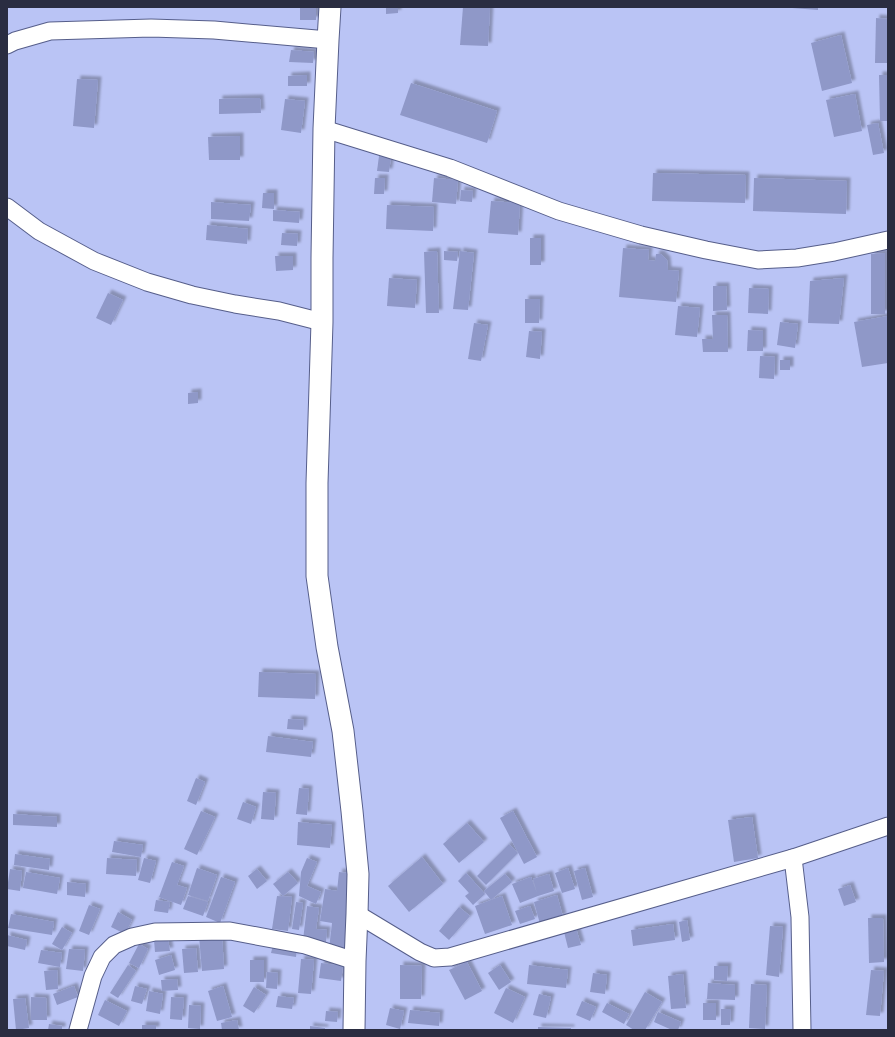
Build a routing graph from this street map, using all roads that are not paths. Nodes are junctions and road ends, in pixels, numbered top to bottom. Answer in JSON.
{"nodes":[{"id":1,"x":330,"y":7,"type":"edge"},
{"id":2,"x":328,"y":40,"type":"junction"},
{"id":3,"x":7,"y":44,"type":"edge"},
{"id":4,"x":324,"y":129,"type":"junction"},
{"id":5,"x":7,"y":207,"type":"edge"},
{"id":6,"x":888,"y":240,"type":"edge"},
{"id":7,"x":322,"y":322,"type":"junction"},
{"id":8,"x":888,"y":826,"type":"edge"},
{"id":9,"x":793,"y":858,"type":"junction"},
{"id":10,"x":357,"y":914,"type":"junction"},
{"id":11,"x":355,"y":961,"type":"junction"},
{"id":12,"x":78,"y":1030,"type":"edge"},
{"id":13,"x":354,"y":1030,"type":"edge"},
{"id":14,"x":802,"y":1030,"type":"edge"}],
"edges":[{"from":1,"to":2,"type":"street"},
{"from":2,"to":3,"type":"street"},
{"from":2,"to":4,"type":"street"},
{"from":4,"to":6,"type":"street"},
{"from":4,"to":7,"type":"street"},
{"from":5,"to":7,"type":"street"},
{"from":7,"to":10,"type":"street"},
{"from":8,"to":9,"type":"street"},
{"from":9,"to":10,"type":"street"},
{"from":9,"to":14,"type":"street"},
{"from":10,"to":11,"type":"street"},
{"from":11,"to":12,"type":"street"},
{"from":11,"to":13,"type":"street"}]}
